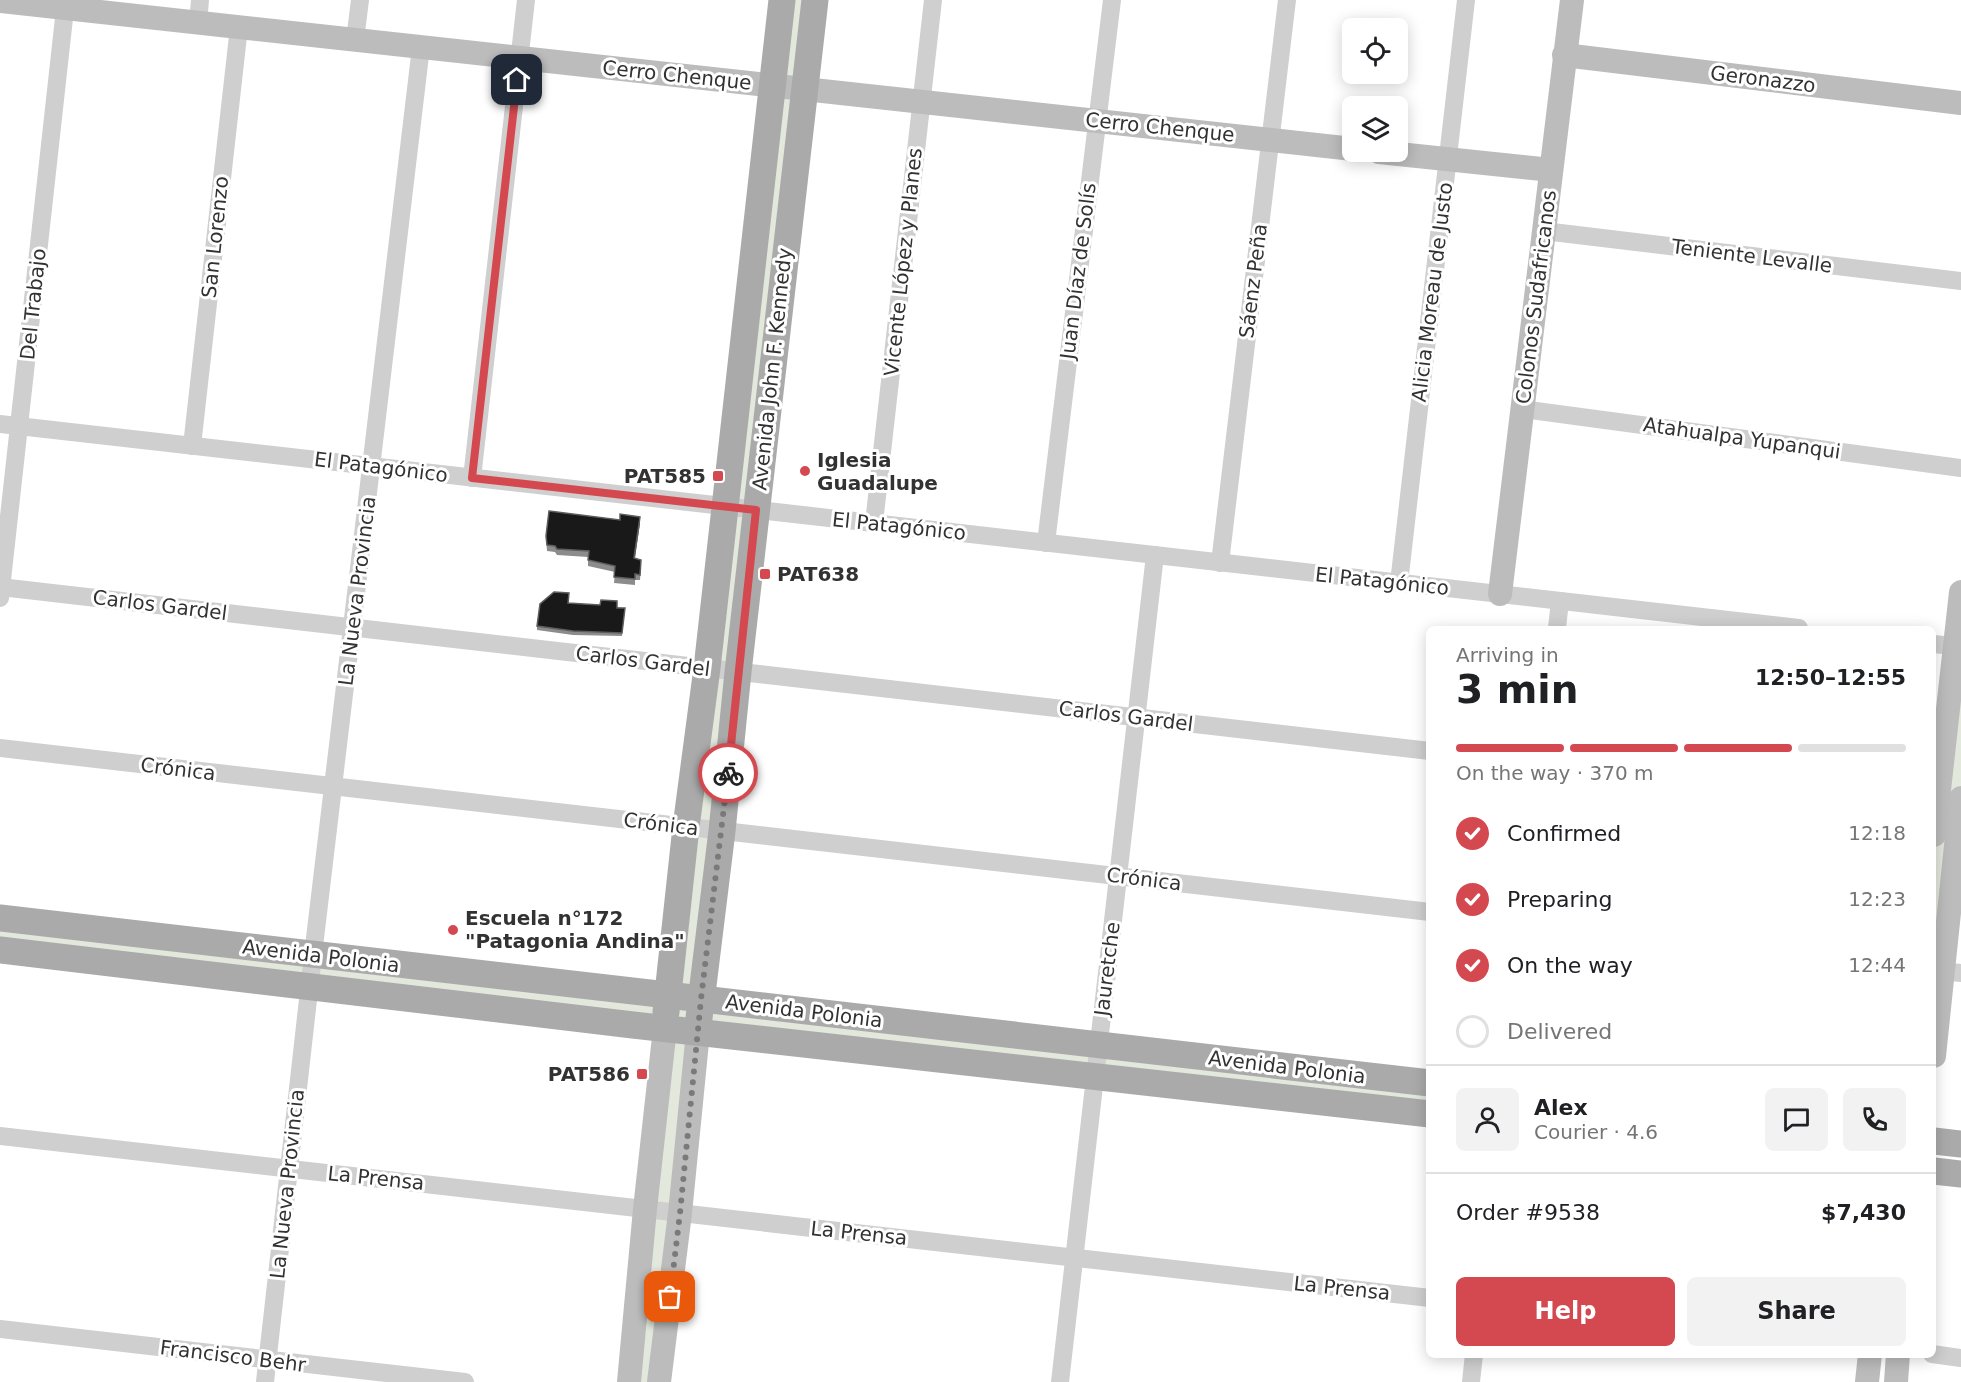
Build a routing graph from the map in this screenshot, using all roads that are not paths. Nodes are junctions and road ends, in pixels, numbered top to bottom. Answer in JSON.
{"nodes":[{"id":1,"x":360,"y":0,"type":"edge"},
{"id":2,"x":526,"y":0,"type":"edge"},
{"id":3,"x":782,"y":0,"type":"edge"},
{"id":4,"x":815,"y":0,"type":"edge"},
{"id":5,"x":933,"y":0,"type":"edge"},
{"id":6,"x":1112,"y":0,"type":"edge"},
{"id":7,"x":1287,"y":0,"type":"edge"},
{"id":8,"x":1466,"y":0,"type":"edge"},
{"id":9,"x":1572,"y":0,"type":"edge"},
{"id":10,"x":0,"y":1,"type":"edge"},
{"id":11,"x":50,"y":5,"type":"edge"},
{"id":12,"x":199,"y":11,"type":"edge"},
{"id":13,"x":239,"y":27,"type":"junction"},
{"id":14,"x":355,"y":40,"type":"junction"},
{"id":15,"x":421,"y":47,"type":"junction"},
{"id":16,"x":1564,"y":55,"type":"junction"},
{"id":17,"x":520,"y":58,"type":"junction"},
{"id":18,"x":773,"y":86,"type":"junction"},
{"id":19,"x":804,"y":89,"type":"junction"},
{"id":20,"x":921,"y":102,"type":"junction"},
{"id":21,"x":1961,"y":104,"type":"edge"},
{"id":22,"x":1096,"y":120,"type":"junction"},
{"id":23,"x":1270,"y":140,"type":"junction"},
{"id":24,"x":1342,"y":148,"type":"edge"},
{"id":25,"x":1408,"y":155,"type":"edge"},
{"id":26,"x":1448,"y":159,"type":"junction"},
{"id":27,"x":1551,"y":170,"type":"junction"},
{"id":28,"x":1544,"y":231,"type":"junction"},
{"id":29,"x":1961,"y":281,"type":"edge"},
{"id":30,"x":1522,"y":409,"type":"junction"},
{"id":31,"x":0,"y":424,"type":"edge"},
{"id":32,"x":19,"y":426,"type":"junction"},
{"id":33,"x":192,"y":446,"type":"junction"},
{"id":34,"x":372,"y":466,"type":"junction"},
{"id":35,"x":1961,"y":468,"type":"edge"},
{"id":36,"x":472,"y":478,"type":"junction"},
{"id":37,"x":725,"y":507,"type":"junction"},
{"id":38,"x":756,"y":510,"type":"junction"},
{"id":39,"x":873,"y":523,"type":"junction"},
{"id":40,"x":1046,"y":543,"type":"junction"},
{"id":41,"x":1155,"y":555,"type":"junction"},
{"id":42,"x":1220,"y":563,"type":"junction"},
{"id":43,"x":1399,"y":583,"type":"junction"},
{"id":44,"x":0,"y":591,"type":"edge"},
{"id":45,"x":1961,"y":592,"type":"edge"},
{"id":46,"x":1500,"y":594,"type":"junction"},
{"id":47,"x":1560,"y":601,"type":"junction"},
{"id":48,"x":1557,"y":626,"type":"edge"},
{"id":49,"x":1781,"y":626,"type":"edge"},
{"id":50,"x":353,"y":627,"type":"junction"},
{"id":51,"x":1950,"y":646,"type":"edge"},
{"id":52,"x":707,"y":668,"type":"junction"},
{"id":53,"x":738,"y":672,"type":"junction"},
{"id":54,"x":1136,"y":717,"type":"junction"},
{"id":55,"x":0,"y":748,"type":"edge"},
{"id":56,"x":1426,"y":751,"type":"edge"},
{"id":57,"x":334,"y":786,"type":"junction"},
{"id":58,"x":1950,"y":808,"type":"edge"},
{"id":59,"x":686,"y":827,"type":"junction"},
{"id":60,"x":722,"y":831,"type":"junction"},
{"id":61,"x":1936,"y":832,"type":"edge"},
{"id":62,"x":1118,"y":876,"type":"junction"},
{"id":63,"x":1426,"y":912,"type":"edge"},
{"id":64,"x":0,"y":918,"type":"edge"},
{"id":65,"x":0,"y":950,"type":"edge"},
{"id":66,"x":313,"y":955,"type":"junction"},
{"id":67,"x":1946,"y":972,"type":"edge"},
{"id":68,"x":310,"y":987,"type":"junction"},
{"id":69,"x":668,"y":996,"type":"junction"},
{"id":70,"x":701,"y":999,"type":"junction"},
{"id":71,"x":665,"y":1028,"type":"junction"},
{"id":72,"x":698,"y":1032,"type":"junction"},
{"id":73,"x":1936,"y":1042,"type":"edge"},
{"id":74,"x":1099,"y":1045,"type":"junction"},
{"id":75,"x":1095,"y":1077,"type":"junction"},
{"id":76,"x":1426,"y":1083,"type":"edge"},
{"id":77,"x":1426,"y":1114,"type":"edge"},
{"id":78,"x":0,"y":1136,"type":"edge"},
{"id":79,"x":1936,"y":1141,"type":"edge"},
{"id":80,"x":1961,"y":1144,"type":"edge"},
{"id":81,"x":288,"y":1168,"type":"junction"},
{"id":82,"x":1936,"y":1171,"type":"edge"},
{"id":83,"x":1961,"y":1174,"type":"edge"},
{"id":84,"x":645,"y":1209,"type":"junction"},
{"id":85,"x":680,"y":1213,"type":"junction"},
{"id":86,"x":1074,"y":1257,"type":"junction"},
{"id":87,"x":1426,"y":1298,"type":"edge"},
{"id":88,"x":0,"y":1329,"type":"edge"},
{"id":89,"x":1936,"y":1355,"type":"edge"},
{"id":90,"x":1474,"y":1358,"type":"edge"},
{"id":91,"x":1870,"y":1358,"type":"edge"},
{"id":92,"x":1898,"y":1358,"type":"edge"},
{"id":93,"x":1961,"y":1358,"type":"edge"},
{"id":94,"x":268,"y":1360,"type":"junction"},
{"id":95,"x":266,"y":1382,"type":"edge"},
{"id":96,"x":465,"y":1382,"type":"edge"},
{"id":97,"x":629,"y":1382,"type":"edge"},
{"id":98,"x":659,"y":1382,"type":"edge"},
{"id":99,"x":1060,"y":1382,"type":"edge"},
{"id":100,"x":1471,"y":1382,"type":"edge"},
{"id":101,"x":1867,"y":1382,"type":"edge"},
{"id":102,"x":1896,"y":1382,"type":"edge"}],
"edges":[{"from":1,"to":14,"type":"street"},
{"from":2,"to":17,"type":"street"},
{"from":3,"to":18,"type":"main road","name":"Avenida John F. Kennedy"},
{"from":4,"to":19,"type":"main road","name":"Avenida John F. Kennedy"},
{"from":5,"to":20,"type":"street","name":"Vicente López y Planes"},
{"from":6,"to":22,"type":"street","name":"Juan Díaz de Solís"},
{"from":7,"to":23,"type":"street","name":"Sáenz Peña"},
{"from":8,"to":26,"type":"street","name":"Alicia Moreau de Justo"},
{"from":9,"to":16,"type":"street","name":"Colonos Sudafricanos"},
{"from":10,"to":11,"type":"street","name":"Cerro Chenque"},
{"from":11,"to":12,"type":"street","name":"Cerro Chenque"},
{"from":11,"to":32,"type":"street","name":"Del Trabajo"},
{"from":12,"to":13,"type":"street","name":"Cerro Chenque"},
{"from":13,"to":14,"type":"street","name":"Cerro Chenque"},
{"from":13,"to":33,"type":"street","name":"San Lorenzo"},
{"from":14,"to":15,"type":"street","name":"Cerro Chenque"},
{"from":15,"to":17,"type":"street","name":"Cerro Chenque"},
{"from":15,"to":34,"type":"street","name":"La Nueva Provincia"},
{"from":16,"to":21,"type":"street","name":"Geronazzo"},
{"from":16,"to":27,"type":"street","name":"Colonos Sudafricanos"},
{"from":17,"to":18,"type":"street","name":"Cerro Chenque"},
{"from":17,"to":36,"type":"street"},
{"from":18,"to":19,"type":"street","name":"Cerro Chenque"},
{"from":18,"to":37,"type":"main road","name":"Avenida John F. Kennedy"},
{"from":19,"to":20,"type":"street","name":"Cerro Chenque"},
{"from":19,"to":38,"type":"main road","name":"Avenida John F. Kennedy"},
{"from":20,"to":22,"type":"street","name":"Cerro Chenque"},
{"from":20,"to":39,"type":"street","name":"Vicente López y Planes"},
{"from":22,"to":23,"type":"street","name":"Cerro Chenque"},
{"from":22,"to":40,"type":"street","name":"Juan Díaz de Solís"},
{"from":23,"to":24,"type":"street","name":"Cerro Chenque"},
{"from":23,"to":42,"type":"street","name":"Sáenz Peña"},
{"from":25,"to":26,"type":"street"},
{"from":26,"to":27,"type":"street"},
{"from":26,"to":43,"type":"street","name":"Alicia Moreau de Justo"},
{"from":27,"to":28,"type":"street","name":"Colonos Sudafricanos"},
{"from":28,"to":29,"type":"street","name":"Teniente Levalle"},
{"from":28,"to":30,"type":"street","name":"Colonos Sudafricanos"},
{"from":30,"to":35,"type":"street","name":"Atahualpa Yupanqui"},
{"from":30,"to":46,"type":"street","name":"Colonos Sudafricanos"},
{"from":31,"to":32,"type":"street","name":"El Patagónico"},
{"from":32,"to":33,"type":"street","name":"El Patagónico"},
{"from":32,"to":44,"type":"street","name":"Del Trabajo"},
{"from":33,"to":34,"type":"street","name":"El Patagónico"},
{"from":34,"to":36,"type":"street","name":"El Patagónico"},
{"from":34,"to":50,"type":"street","name":"La Nueva Provincia"},
{"from":36,"to":37,"type":"street","name":"El Patagónico"},
{"from":37,"to":38,"type":"street","name":"El Patagónico"},
{"from":37,"to":52,"type":"main road","name":"Avenida John F. Kennedy"},
{"from":38,"to":39,"type":"street","name":"El Patagónico"},
{"from":38,"to":53,"type":"main road","name":"Avenida John F. Kennedy"},
{"from":39,"to":40,"type":"street","name":"El Patagónico"},
{"from":40,"to":41,"type":"street","name":"El Patagónico"},
{"from":41,"to":42,"type":"street","name":"El Patagónico"},
{"from":41,"to":54,"type":"street","name":"Jauretche"},
{"from":42,"to":43,"type":"street","name":"El Patagónico"},
{"from":43,"to":46,"type":"street","name":"El Patagónico"},
{"from":44,"to":50,"type":"street","name":"Carlos Gardel"},
{"from":45,"to":51,"type":"street"},
{"from":46,"to":47,"type":"street","name":"El Patagónico"},
{"from":47,"to":48,"type":"street"},
{"from":47,"to":49,"type":"street","name":"El Patagónico"},
{"from":50,"to":52,"type":"street","name":"Carlos Gardel"},
{"from":50,"to":57,"type":"street","name":"La Nueva Provincia"},
{"from":51,"to":58,"type":"street"},
{"from":52,"to":53,"type":"street","name":"Carlos Gardel"},
{"from":52,"to":59,"type":"main road","name":"Avenida John F. Kennedy"},
{"from":53,"to":54,"type":"street","name":"Carlos Gardel"},
{"from":53,"to":60,"type":"main road","name":"Avenida John F. Kennedy"},
{"from":54,"to":56,"type":"street","name":"Carlos Gardel"},
{"from":54,"to":62,"type":"street","name":"Jauretche"},
{"from":55,"to":57,"type":"street","name":"Crónica"},
{"from":57,"to":59,"type":"street","name":"Crónica"},
{"from":57,"to":66,"type":"street","name":"La Nueva Provincia"},
{"from":58,"to":61,"type":"street"},
{"from":58,"to":67,"type":"street"},
{"from":59,"to":60,"type":"street","name":"Crónica"},
{"from":59,"to":69,"type":"main road","name":"Avenida John F. Kennedy"},
{"from":60,"to":62,"type":"street","name":"Crónica"},
{"from":60,"to":70,"type":"main road","name":"Avenida John F. Kennedy"},
{"from":62,"to":63,"type":"street","name":"Crónica"},
{"from":62,"to":74,"type":"street","name":"Jauretche"},
{"from":64,"to":66,"type":"main road","name":"Avenida Polonia"},
{"from":65,"to":68,"type":"main road","name":"Avenida Polonia"},
{"from":66,"to":68,"type":"street","name":"La Nueva Provincia"},
{"from":66,"to":69,"type":"main road","name":"Avenida Polonia"},
{"from":67,"to":73,"type":"street"},
{"from":68,"to":71,"type":"main road","name":"Avenida Polonia"},
{"from":68,"to":81,"type":"street","name":"La Nueva Provincia"},
{"from":69,"to":70,"type":"main road","name":"Avenida Polonia"},
{"from":69,"to":71,"type":"main road","name":"Avenida John F. Kennedy"},
{"from":70,"to":72,"type":"main road","name":"Avenida John F. Kennedy"},
{"from":70,"to":74,"type":"main road","name":"Avenida Polonia"},
{"from":71,"to":72,"type":"main road","name":"Avenida Polonia"},
{"from":71,"to":84,"type":"street","name":"Avenida John F. Kennedy"},
{"from":72,"to":75,"type":"main road","name":"Avenida Polonia"},
{"from":72,"to":85,"type":"street","name":"Avenida John F. Kennedy"},
{"from":74,"to":75,"type":"street","name":"Jauretche"},
{"from":74,"to":76,"type":"main road","name":"Avenida Polonia"},
{"from":75,"to":77,"type":"main road","name":"Avenida Polonia"},
{"from":75,"to":86,"type":"street","name":"Jauretche"},
{"from":78,"to":81,"type":"street","name":"La Prensa"},
{"from":79,"to":80,"type":"main road"},
{"from":81,"to":84,"type":"street","name":"La Prensa"},
{"from":81,"to":94,"type":"street","name":"La Nueva Provincia"},
{"from":82,"to":83,"type":"main road"},
{"from":84,"to":85,"type":"street","name":"La Prensa"},
{"from":84,"to":97,"type":"street","name":"Avenida John F. Kennedy"},
{"from":85,"to":86,"type":"street","name":"La Prensa"},
{"from":85,"to":98,"type":"street","name":"Avenida John F. Kennedy"},
{"from":86,"to":87,"type":"street","name":"La Prensa"},
{"from":86,"to":99,"type":"street","name":"Jauretche"},
{"from":88,"to":94,"type":"street","name":"Francisco Behr"},
{"from":89,"to":93,"type":"street"},
{"from":90,"to":100,"type":"street"},
{"from":91,"to":101,"type":"street"},
{"from":92,"to":102,"type":"street"},
{"from":94,"to":95,"type":"street","name":"La Nueva Provincia"},
{"from":94,"to":96,"type":"street","name":"Francisco Behr"}]}
